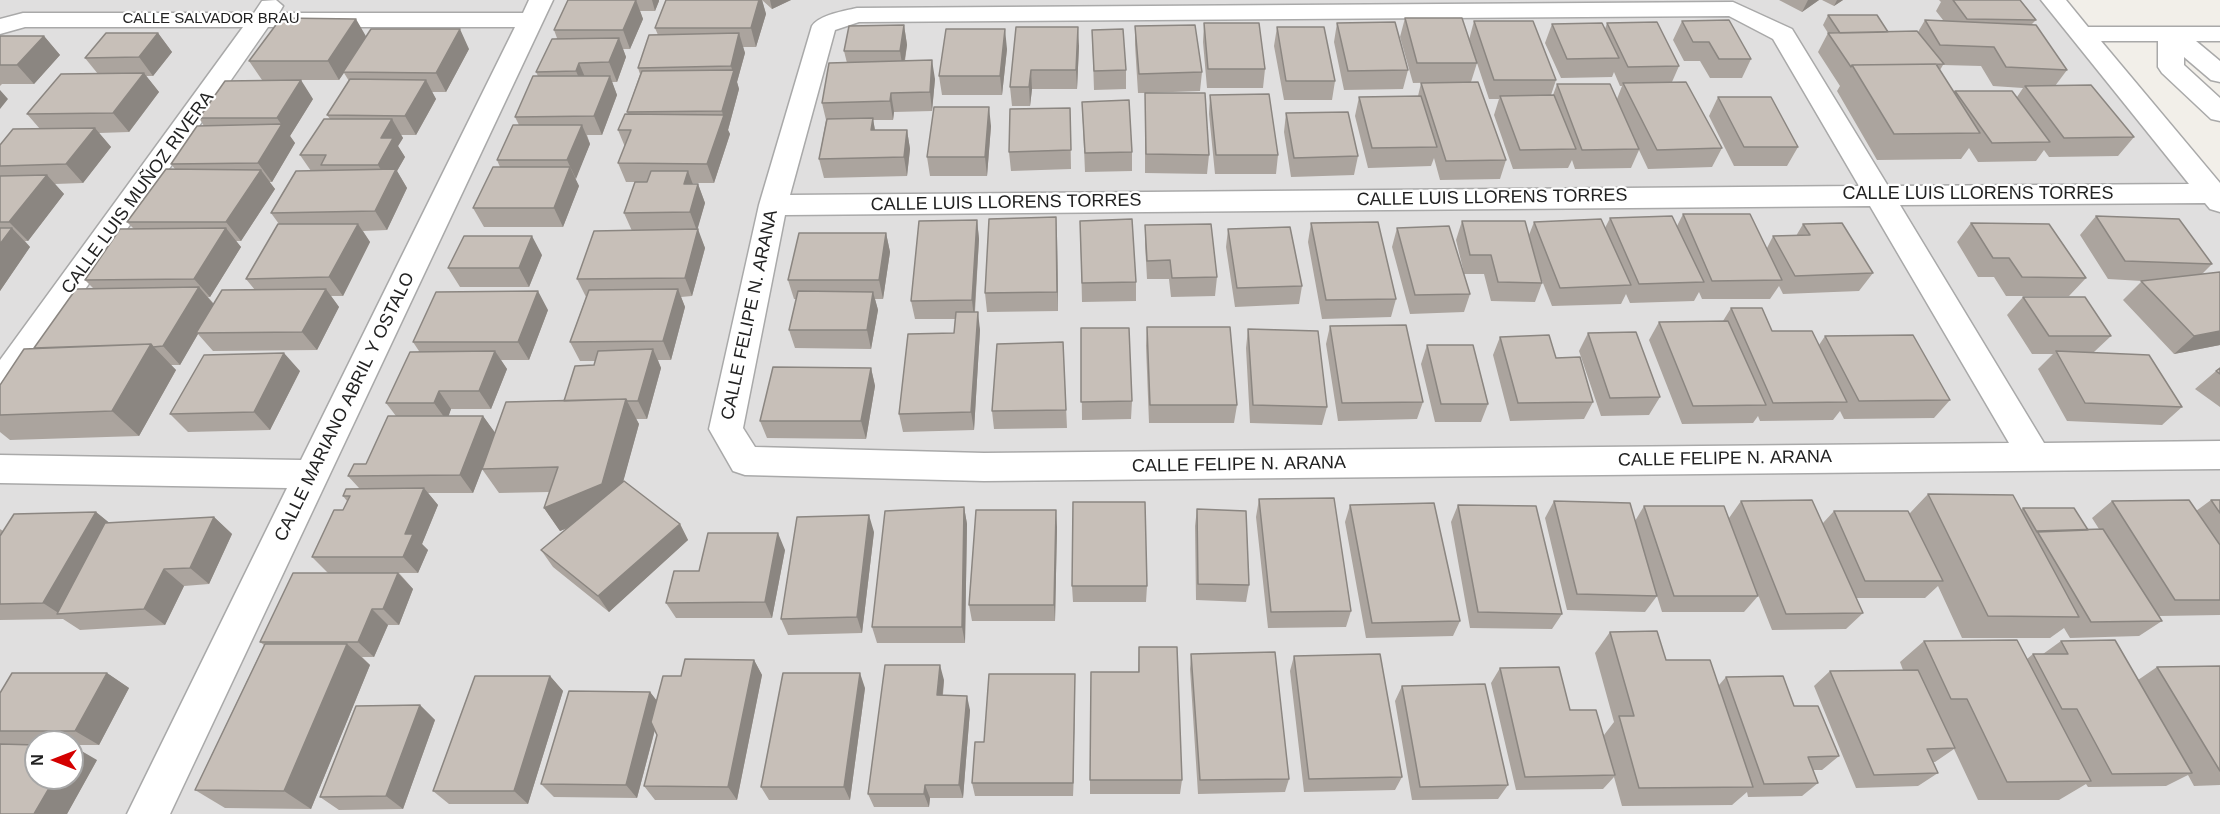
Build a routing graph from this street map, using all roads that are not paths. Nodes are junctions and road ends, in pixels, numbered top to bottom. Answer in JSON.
{"nodes":[{"id":1,"x":2053,"y":0,"type":"edge"},
{"id":2,"x":269,"y":9,"type":"edge"},
{"id":3,"x":536,"y":10,"type":"edge"},
{"id":4,"x":0,"y":27,"type":"edge"},
{"id":5,"x":2080,"y":34,"type":"junction"},
{"id":6,"x":2171,"y":34,"type":"junction"},
{"id":7,"x":2220,"y":34,"type":"edge"},
{"id":8,"x":2220,"y":74,"type":"edge"},
{"id":9,"x":2220,"y":112,"type":"edge"},
{"id":10,"x":1879,"y":194,"type":"junction"},
{"id":11,"x":2217,"y":196,"type":"edge"},
{"id":12,"x":772,"y":205,"type":"junction"},
{"id":13,"x":0,"y":385,"type":"edge"},
{"id":14,"x":2220,"y":455,"type":"edge"},
{"id":15,"x":2034,"y":456,"type":"junction"},
{"id":16,"x":0,"y":469,"type":"edge"},
{"id":17,"x":313,"y":474,"type":"junction"},
{"id":18,"x":148,"y":814,"type":"edge"}],
"edges":[{"from":1,"to":5,"type":"street"},
{"from":2,"to":3,"type":"street","name":"CALLE SALVADOR BRAU"},
{"from":2,"to":4,"type":"street","name":"CALLE SALVADOR BRAU"},
{"from":2,"to":13,"type":"street","name":"CALLE LUIS MUÑOZ RIVERA"},
{"from":3,"to":17,"type":"street","name":"CALLE MARIANO ABRIL Y OSTALO"},
{"from":5,"to":6,"type":"street"},
{"from":5,"to":11,"type":"street"},
{"from":6,"to":7,"type":"street"},
{"from":6,"to":8,"type":"street"},
{"from":6,"to":9,"type":"street"},
{"from":10,"to":11,"type":"street","name":"CALLE LUIS LLORENS TORRES"},
{"from":10,"to":12,"type":"street","name":"CALLE LUIS LLORENS TORRES"},
{"from":10,"to":12,"type":"street","name":"CALLE FELIPE N. ARANA"},
{"from":10,"to":15,"type":"street"},
{"from":12,"to":15,"type":"street","name":"CALLE FELIPE N. ARANA"},
{"from":14,"to":15,"type":"street","name":"CALLE FELIPE N. ARANA"},
{"from":16,"to":17,"type":"street"},
{"from":17,"to":18,"type":"street","name":"CALLE MARIANO ABRIL Y OSTALO"}]}
